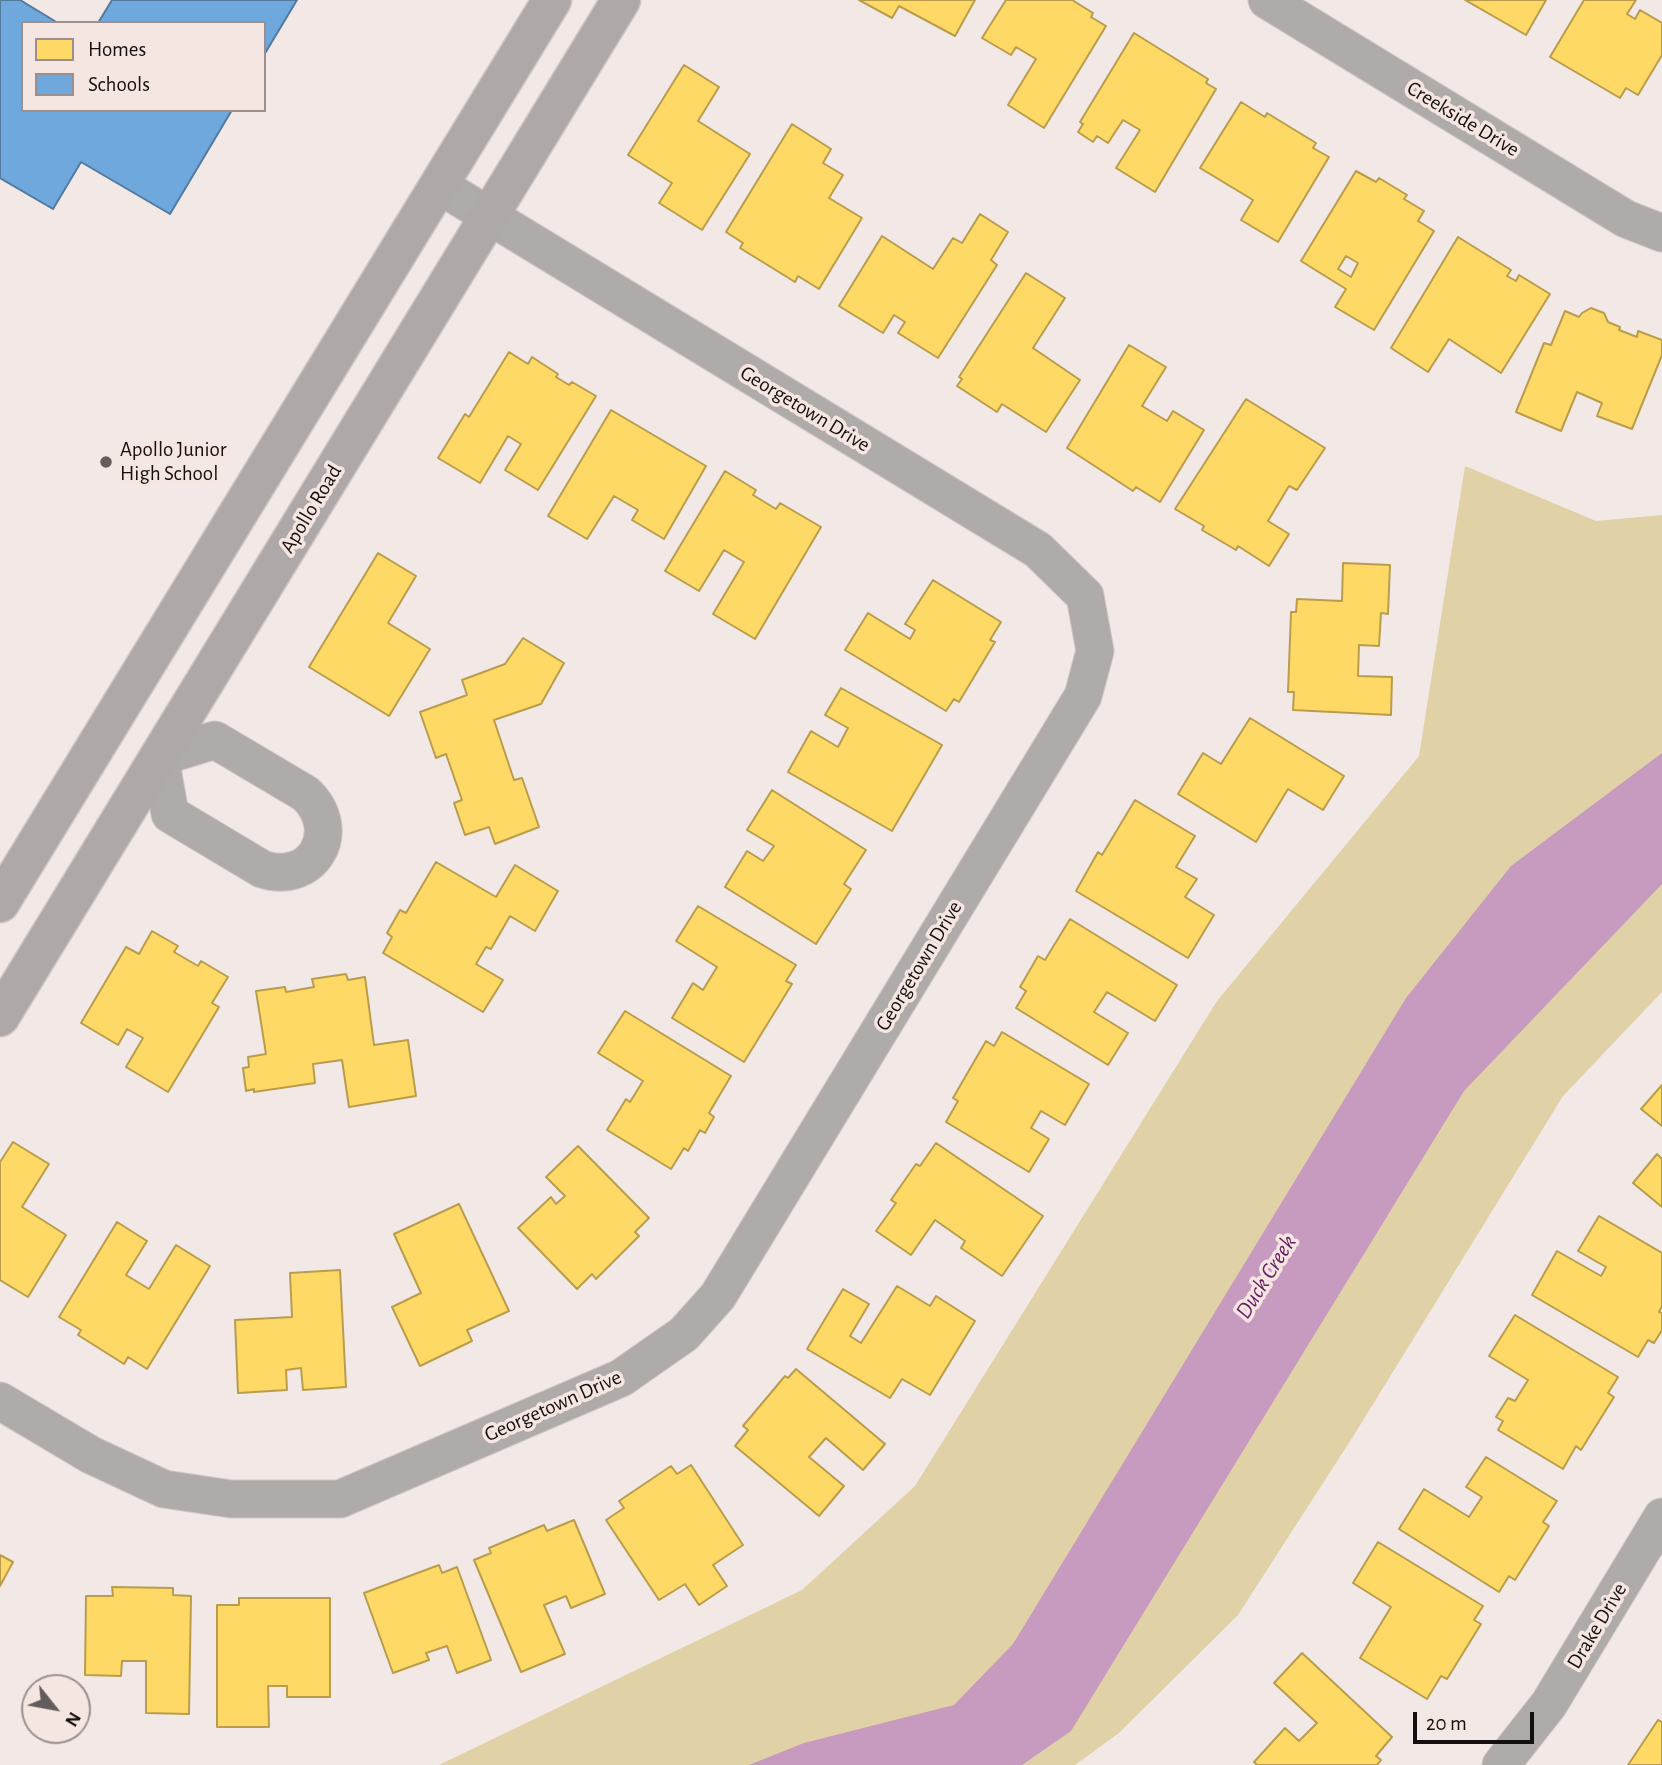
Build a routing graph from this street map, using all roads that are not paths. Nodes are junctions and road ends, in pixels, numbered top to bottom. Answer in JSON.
{"nodes":[{"id":1,"x":552,"y":0,"type":"edge"},
{"id":2,"x":621,"y":0,"type":"edge"},
{"id":3,"x":1267,"y":0,"type":"edge"},
{"id":4,"x":440,"y":186,"type":"junction"},
{"id":5,"x":489,"y":217,"type":"junction"},
{"id":6,"x":1662,"y":233,"type":"edge"},
{"id":7,"x":107,"y":727,"type":"junction"},
{"id":8,"x":160,"y":757,"type":"junction"},
{"id":9,"x":0,"y":903,"type":"edge"},
{"id":10,"x":0,"y":1017,"type":"edge"},
{"id":11,"x":0,"y":1401,"type":"edge"},
{"id":12,"x":1662,"y":1517,"type":"edge"},
{"id":13,"x":1501,"y":1765,"type":"edge"}],
"edges":[{"from":1,"to":4,"type":"street"},
{"from":2,"to":5,"type":"street","name":"Apollo Road"},
{"from":3,"to":6,"type":"street","name":"Creekside Drive"},
{"from":4,"to":5,"type":"street","name":"Georgetown Drive"},
{"from":4,"to":7,"type":"street"},
{"from":5,"to":8,"type":"street","name":"Apollo Road"},
{"from":5,"to":11,"type":"street","name":"Georgetown Drive"},
{"from":7,"to":8,"type":"street"},
{"from":7,"to":9,"type":"street"},
{"from":8,"to":10,"type":"street","name":"Apollo Road"},
{"from":12,"to":13,"type":"street","name":"Drake Drive"}]}
